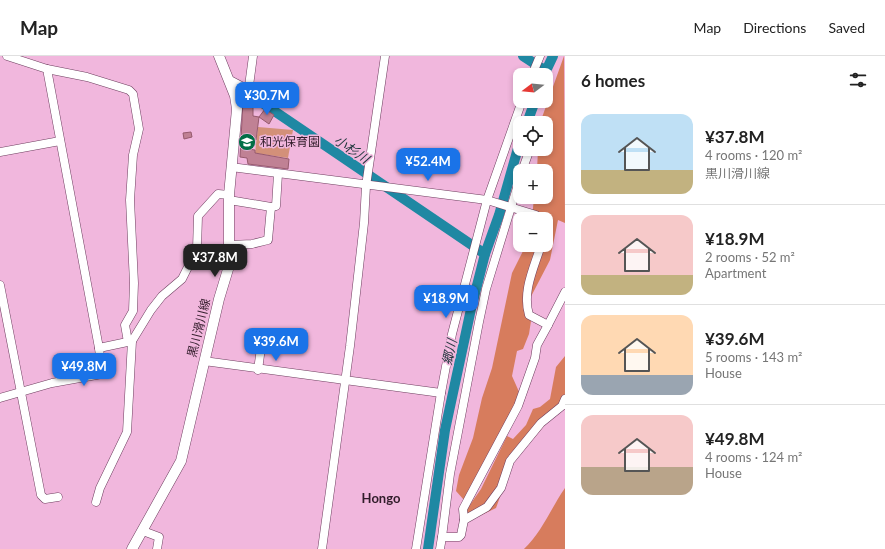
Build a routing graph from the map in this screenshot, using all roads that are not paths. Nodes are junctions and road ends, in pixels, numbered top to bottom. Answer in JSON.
{"nodes":[{"id":1,"x":8,"y":56,"type":"edge"},
{"id":2,"x":219,"y":56,"type":"edge"},
{"id":3,"x":253,"y":56,"type":"edge"},
{"id":4,"x":385,"y":56,"type":"edge"},
{"id":5,"x":540,"y":56,"type":"edge"},
{"id":6,"x":535,"y":68,"type":"edge"},
{"id":7,"x":47,"y":69,"type":"junction"},
{"id":8,"x":228,"y":79,"type":"junction"},
{"id":9,"x":520,"y":108,"type":"edge"},
{"id":10,"x":60,"y":141,"type":"junction"},
{"id":11,"x":0,"y":152,"type":"edge"},
{"id":12,"x":231,"y":167,"type":"junction"},
{"id":13,"x":278,"y":174,"type":"junction"},
{"id":14,"x":366,"y":186,"type":"junction"},
{"id":15,"x":229,"y":198,"type":"junction"},
{"id":16,"x":487,"y":200,"type":"junction"},
{"id":17,"x":513,"y":203,"type":"edge"},
{"id":18,"x":271,"y":207,"type":"junction"},
{"id":19,"x":512,"y":207,"type":"junction"},
{"id":20,"x":527,"y":212,"type":"edge"},
{"id":21,"x":230,"y":245,"type":"junction"},
{"id":22,"x":539,"y":252,"type":"edge"},
{"id":23,"x":0,"y":284,"type":"edge"},
{"id":24,"x":565,"y":292,"type":"edge"},
{"id":25,"x":548,"y":325,"type":"junction"},
{"id":26,"x":256,"y":336,"type":"dead end"},
{"id":27,"x":130,"y":342,"type":"junction"},
{"id":28,"x":100,"y":348,"type":"junction"},
{"id":29,"x":204,"y":361,"type":"junction"},
{"id":30,"x":258,"y":370,"type":"junction"},
{"id":31,"x":344,"y":380,"type":"junction"},
{"id":32,"x":21,"y":391,"type":"junction"},
{"id":33,"x":440,"y":393,"type":"junction"},
{"id":34,"x":0,"y":398,"type":"edge"},
{"id":35,"x":565,"y":399,"type":"edge"},
{"id":36,"x":58,"y":497,"type":"dead end"},
{"id":37,"x":96,"y":502,"type":"dead end"},
{"id":38,"x":464,"y":520,"type":"junction"},
{"id":39,"x":143,"y":531,"type":"junction"},
{"id":40,"x":442,"y":537,"type":"junction"},
{"id":41,"x":132,"y":549,"type":"edge"},
{"id":42,"x":158,"y":549,"type":"edge"},
{"id":43,"x":322,"y":549,"type":"edge"},
{"id":44,"x":416,"y":549,"type":"edge"},
{"id":45,"x":440,"y":549,"type":"edge"}],
"edges":[{"from":1,"to":7,"type":"street"},
{"from":2,"to":8,"type":"main road","name":"黒川滑川線"},
{"from":3,"to":8,"type":"street"},
{"from":4,"to":14,"type":"street"},
{"from":5,"to":6,"type":"street"},
{"from":7,"to":10,"type":"street"},
{"from":7,"to":27,"type":"street"},
{"from":8,"to":12,"type":"main road","name":"黒川滑川線"},
{"from":9,"to":16,"type":"street"},
{"from":10,"to":11,"type":"street"},
{"from":10,"to":28,"type":"street"},
{"from":12,"to":13,"type":"street"},
{"from":12,"to":15,"type":"main road","name":"黒川滑川線"},
{"from":13,"to":14,"type":"street"},
{"from":13,"to":18,"type":"street"},
{"from":14,"to":16,"type":"street"},
{"from":14,"to":31,"type":"street"},
{"from":15,"to":18,"type":"street"},
{"from":15,"to":21,"type":"main road","name":"黒川滑川線"},
{"from":15,"to":27,"type":"street"},
{"from":16,"to":19,"type":"street"},
{"from":16,"to":33,"type":"street"},
{"from":17,"to":19,"type":"street"},
{"from":18,"to":21,"type":"street"},
{"from":19,"to":20,"type":"street"},
{"from":19,"to":40,"type":"street"},
{"from":21,"to":29,"type":"main road","name":"黒川滑川線"},
{"from":22,"to":25,"type":"street"},
{"from":23,"to":32,"type":"street"},
{"from":24,"to":25,"type":"street"},
{"from":25,"to":38,"type":"street"},
{"from":26,"to":30,"type":"street"},
{"from":27,"to":28,"type":"street"},
{"from":27,"to":37,"type":"street"},
{"from":28,"to":32,"type":"street"},
{"from":29,"to":30,"type":"street"},
{"from":29,"to":39,"type":"main road","name":"黒川滑川線"},
{"from":30,"to":31,"type":"street"},
{"from":31,"to":33,"type":"street"},
{"from":31,"to":43,"type":"street"},
{"from":32,"to":34,"type":"street"},
{"from":32,"to":36,"type":"street"},
{"from":33,"to":44,"type":"street"},
{"from":35,"to":38,"type":"street"},
{"from":38,"to":40,"type":"street"},
{"from":39,"to":41,"type":"main road","name":"黒川滑川線"},
{"from":39,"to":42,"type":"street"},
{"from":40,"to":45,"type":"street"}]}
